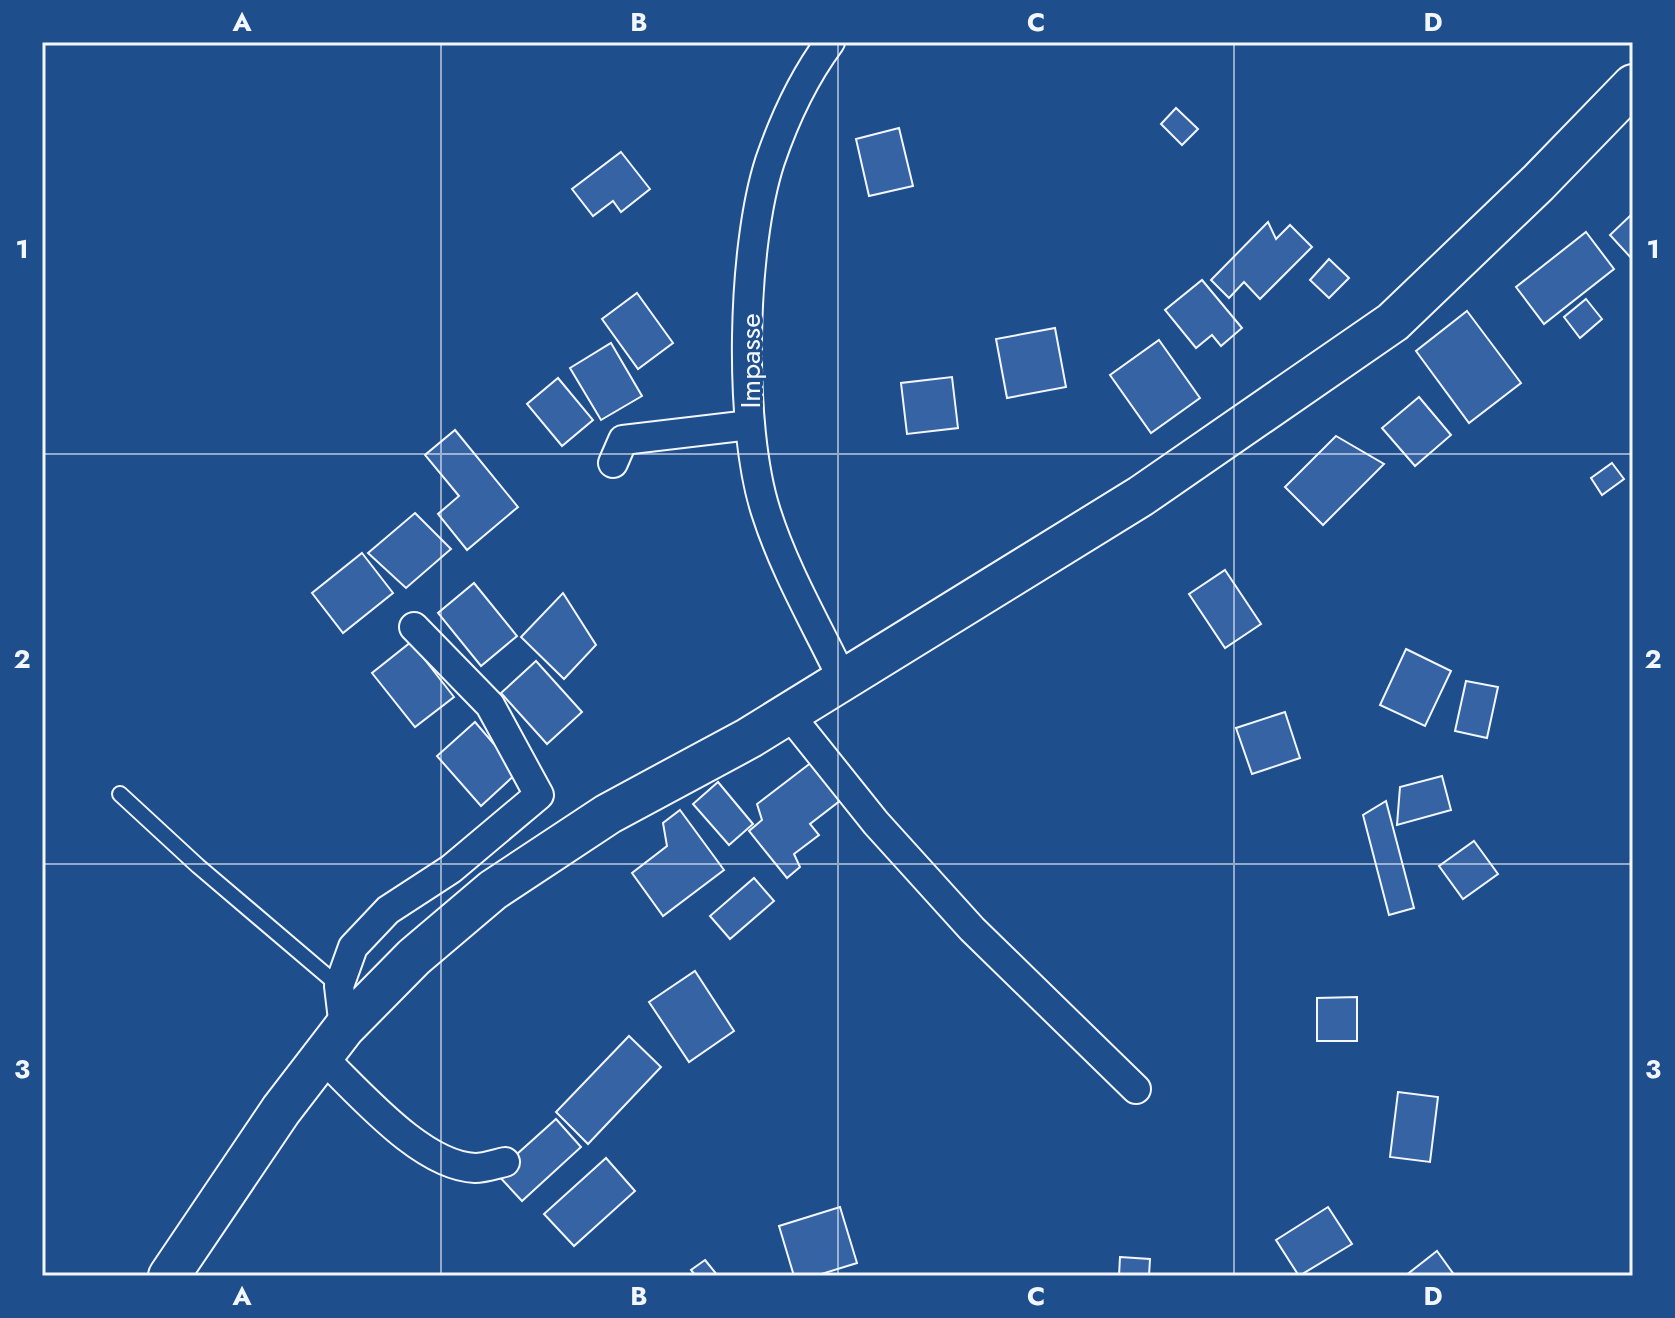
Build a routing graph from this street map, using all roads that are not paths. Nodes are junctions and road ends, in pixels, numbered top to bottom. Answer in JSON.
{"nodes":[{"id":1,"x":830,"y":42,"type":"edge"},
{"id":2,"x":1633,"y":85,"type":"edge"},
{"id":3,"x":750,"y":425,"type":"junction"},
{"id":4,"x":613,"y":463,"type":"dead end"},
{"id":5,"x":414,"y":627,"type":"dead end"},
{"id":6,"x":842,"y":678,"type":"junction"},
{"id":7,"x":788,"y":713,"type":"junction"},
{"id":8,"x":120,"y":794,"type":"dead end"},
{"id":9,"x":339,"y":986,"type":"junction"},
{"id":10,"x":333,"y":1042,"type":"junction"},
{"id":11,"x":1136,"y":1089,"type":"dead end"},
{"id":12,"x":505,"y":1162,"type":"dead end"},
{"id":13,"x":169,"y":1276,"type":"edge"}],
"edges":[{"from":1,"to":3,"type":"street","name":"Impasse"},
{"from":2,"to":6,"type":"street"},
{"from":3,"to":4,"type":"street"},
{"from":3,"to":6,"type":"street","name":"Impasse"},
{"from":5,"to":9,"type":"street"},
{"from":6,"to":7,"type":"street"},
{"from":7,"to":10,"type":"street"},
{"from":7,"to":11,"type":"street"},
{"from":8,"to":9,"type":"lane"},
{"from":9,"to":10,"type":"street"},
{"from":10,"to":12,"type":"street"},
{"from":10,"to":13,"type":"street"}]}
